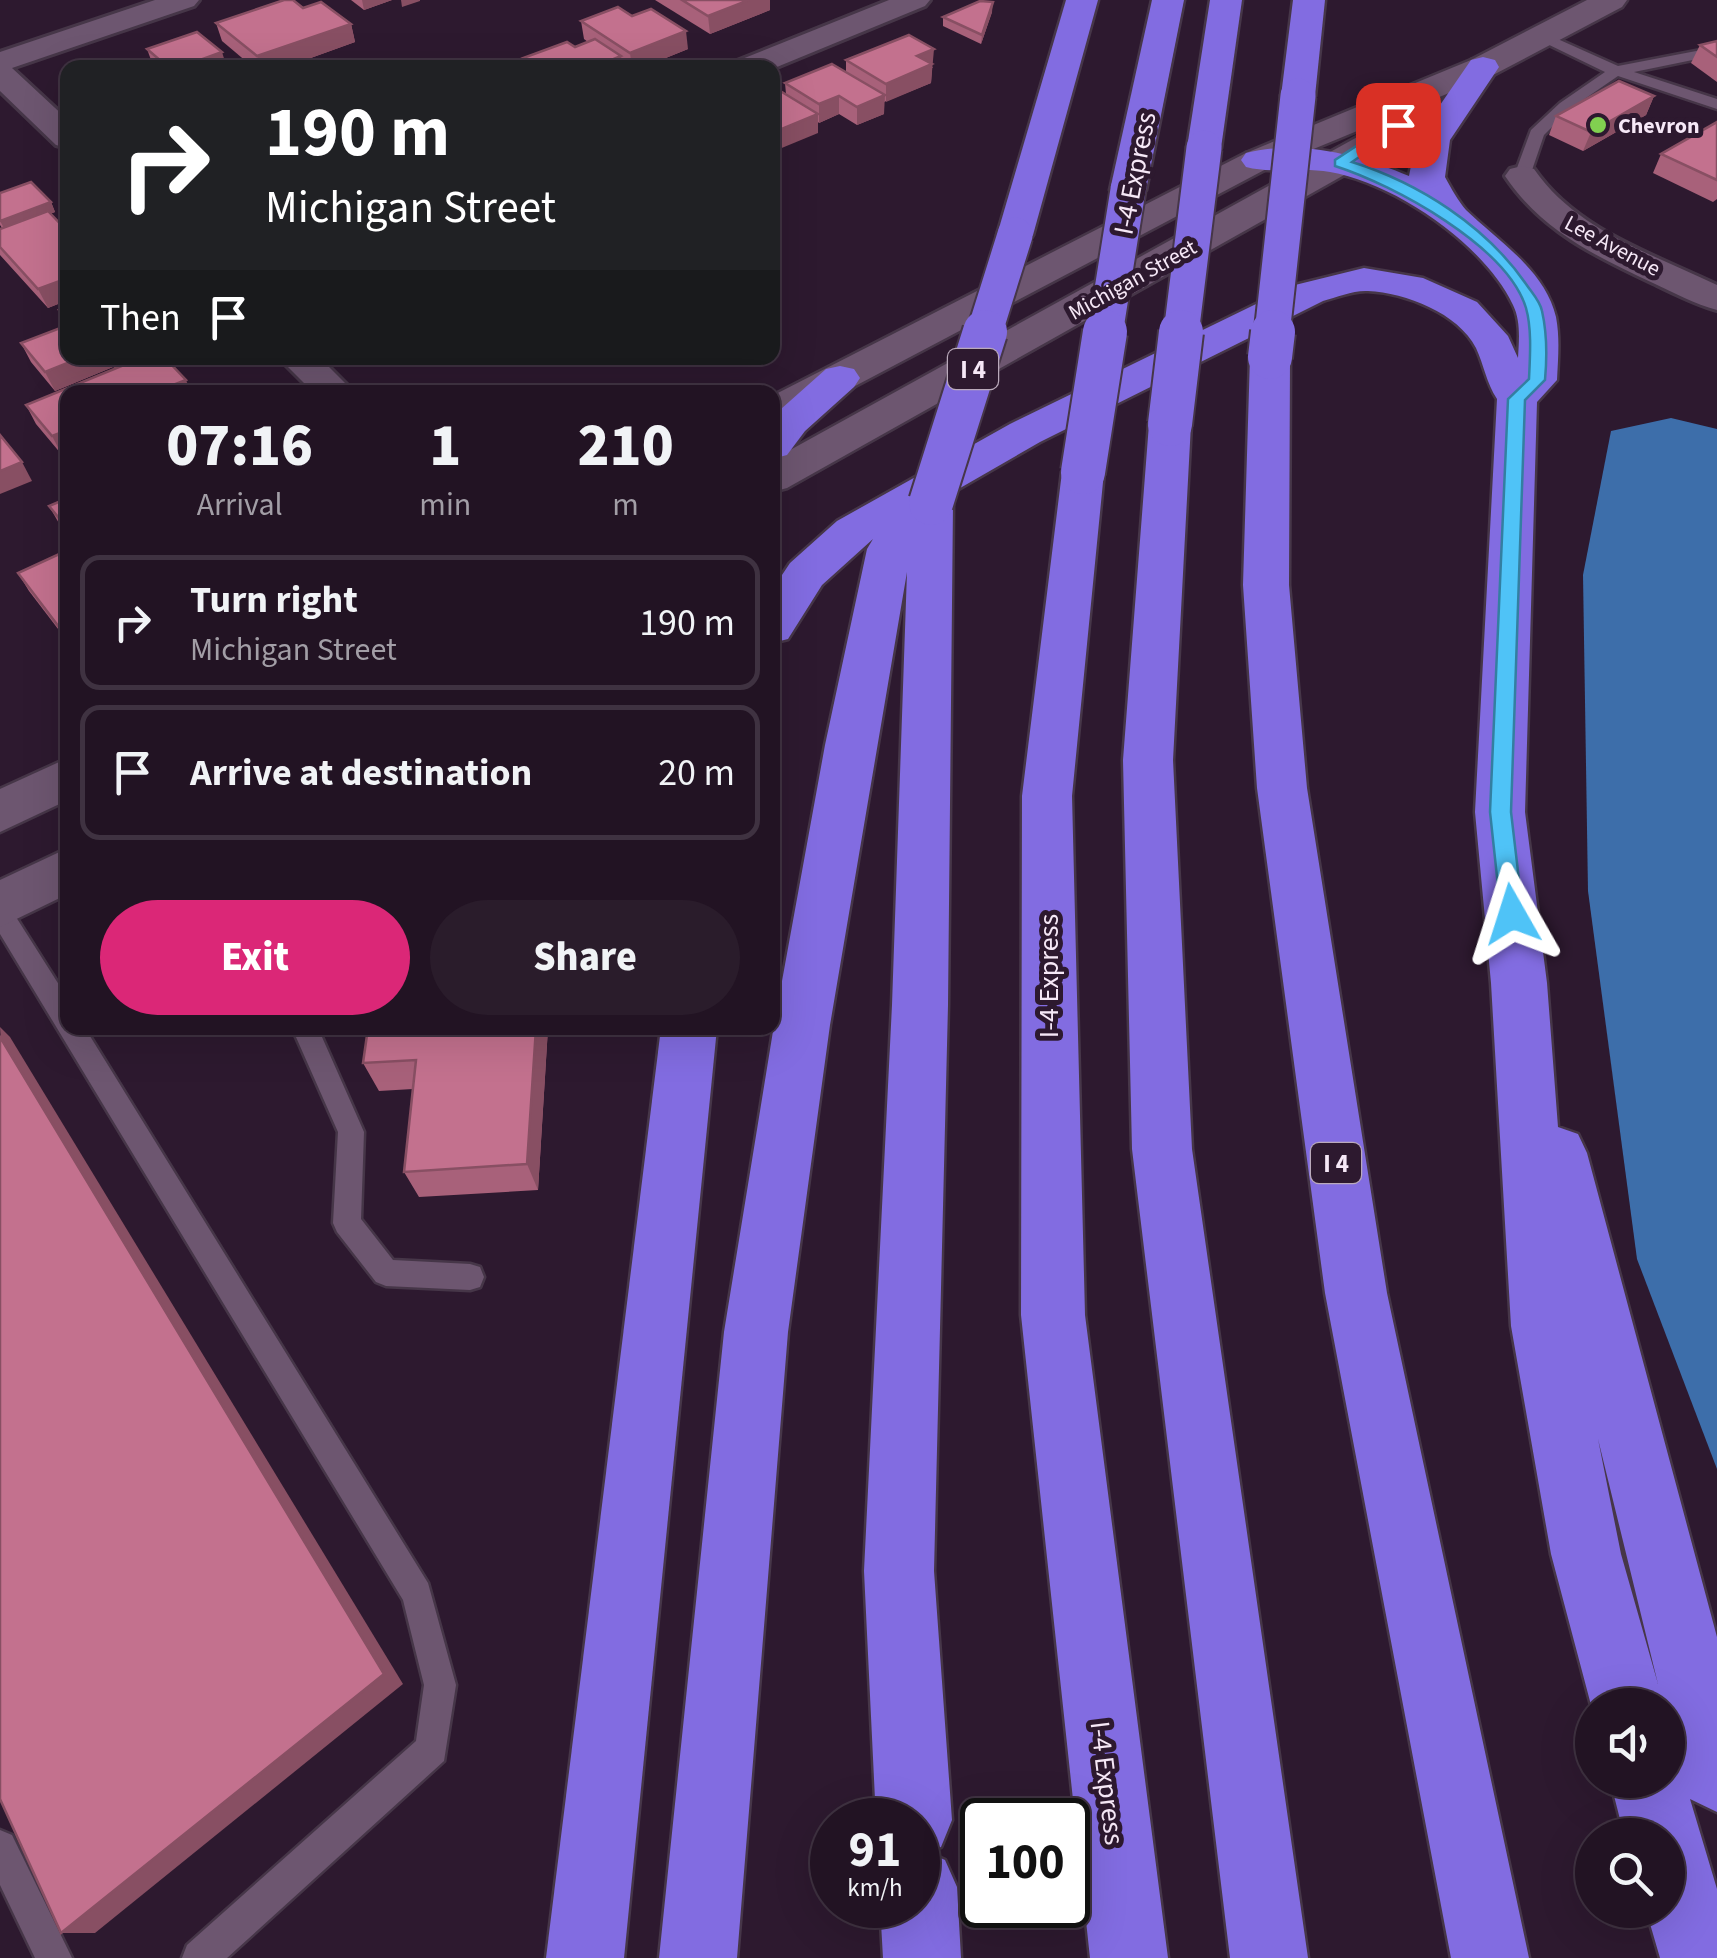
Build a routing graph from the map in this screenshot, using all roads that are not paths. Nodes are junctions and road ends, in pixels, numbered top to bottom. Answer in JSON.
{"nodes":[{"id":1,"x":184,"y":0,"type":"edge"},
{"id":2,"x":915,"y":0,"type":"edge"},
{"id":3,"x":1082,"y":0,"type":"edge"},
{"id":4,"x":1168,"y":0,"type":"edge"},
{"id":5,"x":1226,"y":0,"type":"edge"},
{"id":6,"x":1309,"y":0,"type":"edge"},
{"id":7,"x":1611,"y":0,"type":"edge"},
{"id":8,"x":1542,"y":36,"type":"junction"},
{"id":9,"x":1717,"y":51,"type":"edge"},
{"id":10,"x":768,"y":60,"type":"edge"},
{"id":11,"x":0,"y":62,"type":"edge"},
{"id":12,"x":1483,"y":67,"type":"junction"},
{"id":13,"x":1616,"y":71,"type":"junction"},
{"id":14,"x":0,"y":74,"type":"edge"},
{"id":15,"x":1717,"y":104,"type":"edge"},
{"id":16,"x":60,"y":130,"type":"edge"},
{"id":17,"x":1258,"y":160,"type":"junction"},
{"id":18,"x":1340,"y":163,"type":"junction"},
{"id":19,"x":1522,"y":176,"type":"joint"},
{"id":20,"x":1452,"y":217,"type":"junction"},
{"id":21,"x":1717,"y":299,"type":"edge"},
{"id":22,"x":306,"y":365,"type":"edge"},
{"id":23,"x":840,"y":378,"type":"junction"},
{"id":24,"x":327,"y":385,"type":"edge"},
{"id":25,"x":1517,"y":399,"type":"junction"},
{"id":26,"x":780,"y":409,"type":"edge"},
{"id":27,"x":780,"y":435,"type":"edge"},
{"id":28,"x":780,"y":474,"type":"edge"},
{"id":29,"x":931,"y":503,"type":"junction"},
{"id":30,"x":780,"y":615,"type":"edge"},
{"id":31,"x":60,"y":781,"type":"edge"},
{"id":32,"x":0,"y":812,"type":"edge"},
{"id":33,"x":60,"y":872,"type":"edge"},
{"id":34,"x":0,"y":905,"type":"edge"},
{"id":35,"x":0,"y":912,"type":"edge"},
{"id":36,"x":1519,"y":983,"type":"junction"},
{"id":37,"x":60,"y":1010,"type":"edge"},
{"id":38,"x":75,"y":1035,"type":"edge"},
{"id":39,"x":308,"y":1035,"type":"edge"},
{"id":40,"x":679,"y":1035,"type":"edge"},
{"id":41,"x":688,"y":1035,"type":"edge"},
{"id":42,"x":676,"y":1122,"type":"junction"},
{"id":43,"x":470,"y":1276,"type":"dead end"},
{"id":44,"x":1622,"y":1688,"type":"edge"},
{"id":45,"x":1717,"y":1775,"type":"edge"},
{"id":46,"x":913,"y":1798,"type":"edge"},
{"id":47,"x":0,"y":1847,"type":"edge"},
{"id":48,"x":1685,"y":1911,"type":"edge"},
{"id":49,"x":920,"y":1928,"type":"edge"},
{"id":50,"x":54,"y":1958,"type":"edge"},
{"id":51,"x":200,"y":1958,"type":"edge"},
{"id":52,"x":585,"y":1958,"type":"edge"},
{"id":53,"x":698,"y":1958,"type":"edge"},
{"id":54,"x":922,"y":1958,"type":"edge"},
{"id":55,"x":1129,"y":1958,"type":"edge"},
{"id":56,"x":1270,"y":1958,"type":"edge"},
{"id":57,"x":1490,"y":1958,"type":"edge"},
{"id":58,"x":1699,"y":1958,"type":"edge"}],
"edges":[{"from":1,"to":11,"type":"street"},
{"from":2,"to":10,"type":"street"},
{"from":3,"to":29,"type":"highway","number":"I 4","bridge":true},
{"from":4,"to":55,"type":"highway","name":"I-4 Express","bridge":true},
{"from":5,"to":56,"type":"highway","bridge":true},
{"from":6,"to":57,"type":"highway","number":"I 4","bridge":true},
{"from":7,"to":8,"type":"main road","name":"Michigan Street"},
{"from":8,"to":12,"type":"main road","name":"Michigan Street"},
{"from":8,"to":13,"type":"lane"},
{"from":9,"to":13,"type":"lane"},
{"from":12,"to":17,"type":"main road","name":"Michigan Street"},
{"from":12,"to":18,"type":"main road","name":"Michigan Street"},
{"from":12,"to":20,"type":"highway"},
{"from":13,"to":15,"type":"lane"},
{"from":13,"to":19,"type":"lane"},
{"from":14,"to":16,"type":"street"},
{"from":17,"to":18,"type":"highway"},
{"from":17,"to":23,"type":"main road","name":"Michigan Street"},
{"from":18,"to":20,"type":"highway"},
{"from":18,"to":28,"type":"main road","name":"Michigan Street"},
{"from":19,"to":21,"type":"street","name":"Lee Avenue"},
{"from":20,"to":25,"type":"highway"},
{"from":22,"to":24,"type":"street"},
{"from":23,"to":26,"type":"main road","name":"Michigan Street"},
{"from":23,"to":27,"type":"highway"},
{"from":25,"to":30,"type":"highway"},
{"from":25,"to":36,"type":"highway"},
{"from":29,"to":46,"type":"highway","number":"I 4"},
{"from":29,"to":53,"type":"highway"},
{"from":31,"to":32,"type":"main road"},
{"from":33,"to":34,"type":"main road"},
{"from":35,"to":37,"type":"lane"},
{"from":36,"to":44,"type":"highway"},
{"from":36,"to":45,"type":"highway"},
{"from":38,"to":51,"type":"lane"},
{"from":39,"to":43,"type":"lane"},
{"from":40,"to":42,"type":"highway"},
{"from":41,"to":42,"type":"highway"},
{"from":42,"to":52,"type":"highway"},
{"from":47,"to":50,"type":"lane"},
{"from":48,"to":58,"type":"highway"},
{"from":49,"to":54,"type":"highway"}]}
